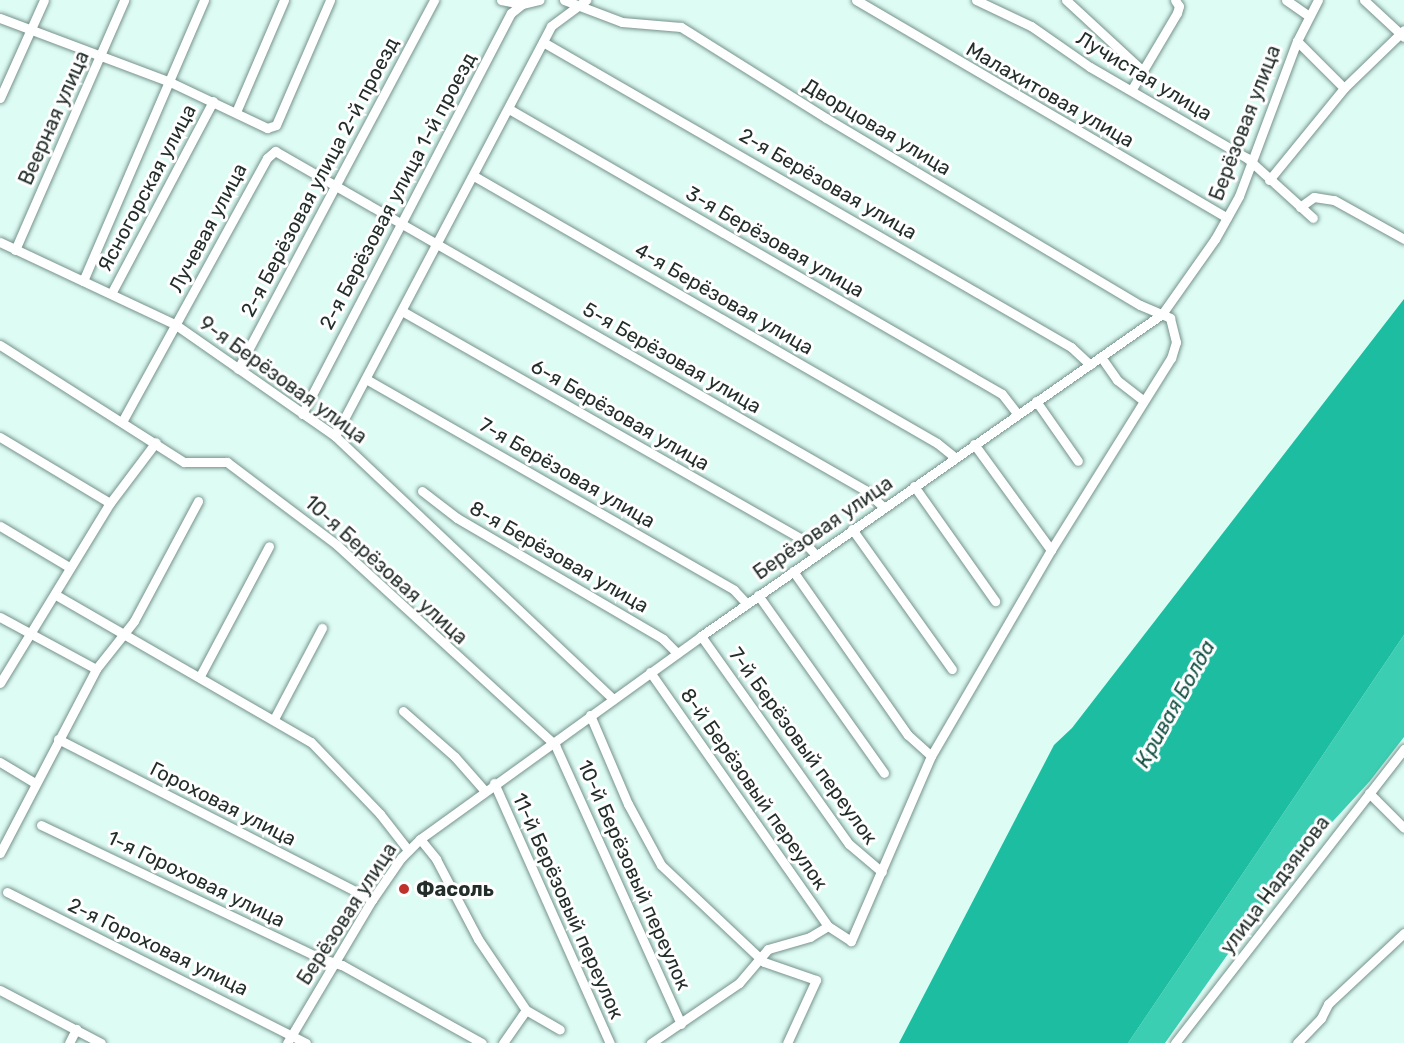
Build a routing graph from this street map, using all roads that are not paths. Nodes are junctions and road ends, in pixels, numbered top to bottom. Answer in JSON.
{"nodes":[{"id":1,"x":44,"y":0,"type":"edge"},
{"id":2,"x":124,"y":0,"type":"edge"},
{"id":3,"x":204,"y":0,"type":"edge"},
{"id":4,"x":284,"y":0,"type":"edge"},
{"id":5,"x":330,"y":0,"type":"edge"},
{"id":6,"x":501,"y":0,"type":"edge"},
{"id":7,"x":540,"y":0,"type":"edge"},
{"id":8,"x":564,"y":0,"type":"edge"},
{"id":9,"x":856,"y":0,"type":"edge"},
{"id":10,"x":976,"y":0,"type":"edge"},
{"id":11,"x":1066,"y":0,"type":"edge"},
{"id":12,"x":1286,"y":0,"type":"edge"},
{"id":13,"x":1318,"y":0,"type":"edge"},
{"id":14,"x":1364,"y":0,"type":"edge"},
{"id":15,"x":431,"y":1,"type":"edge"},
{"id":16,"x":582,"y":3,"type":"edge"},
{"id":17,"x":1177,"y":3,"type":"edge"},
{"id":18,"x":522,"y":4,"type":"junction"},
{"id":19,"x":1309,"y":16,"type":"junction"},
{"id":20,"x":0,"y":18,"type":"edge"},
{"id":21,"x":30,"y":31,"type":"junction"},
{"id":22,"x":1403,"y":33,"type":"edge"},
{"id":23,"x":1297,"y":41,"type":"junction"},
{"id":24,"x":543,"y":42,"type":"junction"},
{"id":25,"x":100,"y":56,"type":"junction"},
{"id":26,"x":1143,"y":71,"type":"junction"},
{"id":27,"x":168,"y":81,"type":"junction"},
{"id":28,"x":1344,"y":88,"type":"junction"},
{"id":29,"x":1132,"y":89,"type":"junction"},
{"id":30,"x":0,"y":98,"type":"edge"},
{"id":31,"x":213,"y":101,"type":"junction"},
{"id":32,"x":509,"y":109,"type":"junction"},
{"id":33,"x":236,"y":112,"type":"junction"},
{"id":34,"x":275,"y":151,"type":"joint"},
{"id":35,"x":1253,"y":163,"type":"junction"},
{"id":36,"x":474,"y":176,"type":"junction"},
{"id":37,"x":1269,"y":180,"type":"junction"},
{"id":38,"x":337,"y":185,"type":"junction"},
{"id":39,"x":1300,"y":207,"type":"junction"},
{"id":40,"x":1227,"y":218,"type":"junction"},
{"id":41,"x":1313,"y":218,"type":"dead end"},
{"id":42,"x":402,"y":223,"type":"junction"},
{"id":43,"x":1404,"y":239,"type":"edge"},
{"id":44,"x":0,"y":242,"type":"edge"},
{"id":45,"x":440,"y":244,"type":"junction"},
{"id":46,"x":15,"y":250,"type":"junction"},
{"id":47,"x":84,"y":281,"type":"junction"},
{"id":48,"x":112,"y":292,"type":"junction"},
{"id":49,"x":402,"y":311,"type":"junction"},
{"id":50,"x":1162,"y":314,"type":"junction"},
{"id":51,"x":177,"y":325,"type":"junction"},
{"id":52,"x":0,"y":345,"type":"edge"},
{"id":53,"x":1101,"y":357,"type":"junction"},
{"id":54,"x":1090,"y":365,"type":"junction"},
{"id":55,"x":238,"y":369,"type":"junction"},
{"id":56,"x":366,"y":379,"type":"junction"},
{"id":57,"x":1036,"y":400,"type":"junction"},
{"id":58,"x":1143,"y":400,"type":"junction"},
{"id":59,"x":1017,"y":413,"type":"junction"},
{"id":60,"x":302,"y":414,"type":"junction"},
{"id":61,"x":123,"y":420,"type":"junction"},
{"id":62,"x":335,"y":436,"type":"junction"},
{"id":63,"x":0,"y":437,"type":"edge"},
{"id":64,"x":156,"y":442,"type":"junction"},
{"id":65,"x":974,"y":444,"type":"junction"},
{"id":66,"x":954,"y":457,"type":"junction"},
{"id":67,"x":1078,"y":461,"type":"dead end"},
{"id":68,"x":914,"y":486,"type":"junction"},
{"id":69,"x":422,"y":491,"type":"dead end"},
{"id":70,"x":198,"y":501,"type":"dead end"},
{"id":71,"x":110,"y":503,"type":"junction"},
{"id":72,"x":883,"y":507,"type":"junction"},
{"id":73,"x":0,"y":526,"type":"edge"},
{"id":74,"x":852,"y":529,"type":"junction"},
{"id":75,"x":269,"y":546,"type":"dead end"},
{"id":76,"x":1051,"y":550,"type":"junction"},
{"id":77,"x":816,"y":555,"type":"junction"},
{"id":78,"x":69,"y":567,"type":"junction"},
{"id":79,"x":793,"y":572,"type":"junction"},
{"id":80,"x":56,"y":595,"type":"junction"},
{"id":81,"x":758,"y":596,"type":"junction"},
{"id":82,"x":995,"y":601,"type":"dead end"},
{"id":83,"x":747,"y":604,"type":"junction"},
{"id":84,"x":0,"y":617,"type":"edge"},
{"id":85,"x":322,"y":628,"type":"dead end"},
{"id":86,"x":28,"y":631,"type":"junction"},
{"id":87,"x":125,"y":633,"type":"junction"},
{"id":88,"x":701,"y":636,"type":"junction"},
{"id":89,"x":677,"y":653,"type":"junction"},
{"id":90,"x":96,"y":669,"type":"junction"},
{"id":91,"x":952,"y":669,"type":"dead end"},
{"id":92,"x":650,"y":672,"type":"junction"},
{"id":93,"x":200,"y":676,"type":"junction"},
{"id":94,"x":0,"y":683,"type":"edge"},
{"id":95,"x":613,"y":699,"type":"junction"},
{"id":96,"x":403,"y":711,"type":"dead end"},
{"id":97,"x":590,"y":715,"type":"junction"},
{"id":98,"x":274,"y":719,"type":"junction"},
{"id":99,"x":58,"y":739,"type":"junction"},
{"id":100,"x":551,"y":743,"type":"junction"},
{"id":101,"x":1404,"y":749,"type":"edge"},
{"id":102,"x":932,"y":756,"type":"junction"},
{"id":103,"x":0,"y":762,"type":"edge"},
{"id":104,"x":884,"y":773,"type":"dead end"},
{"id":105,"x":35,"y":783,"type":"junction"},
{"id":106,"x":494,"y":783,"type":"junction"},
{"id":107,"x":484,"y":790,"type":"junction"},
{"id":108,"x":1369,"y":793,"type":"junction"},
{"id":109,"x":41,"y":825,"type":"dead end"},
{"id":110,"x":1404,"y":828,"type":"edge"},
{"id":111,"x":420,"y":839,"type":"junction"},
{"id":112,"x":408,"y":850,"type":"junction"},
{"id":113,"x":0,"y":853,"type":"edge"},
{"id":114,"x":882,"y":872,"type":"junction"},
{"id":115,"x":7,"y":892,"type":"dead end"},
{"id":116,"x":372,"y":900,"type":"junction"},
{"id":117,"x":828,"y":926,"type":"junction"},
{"id":118,"x":1404,"y":933,"type":"edge"},
{"id":119,"x":759,"y":957,"type":"junction"},
{"id":120,"x":336,"y":963,"type":"junction"},
{"id":121,"x":0,"y":990,"type":"edge"},
{"id":122,"x":526,"y":1010,"type":"junction"},
{"id":123,"x":681,"y":1024,"type":"junction"},
{"id":124,"x":76,"y":1029,"type":"junction"},
{"id":125,"x":560,"y":1030,"type":"dead end"},
{"id":126,"x":290,"y":1039,"type":"edge"},
{"id":127,"x":69,"y":1043,"type":"edge"},
{"id":128,"x":101,"y":1043,"type":"edge"},
{"id":129,"x":306,"y":1043,"type":"edge"},
{"id":130,"x":482,"y":1043,"type":"edge"},
{"id":131,"x":503,"y":1043,"type":"edge"},
{"id":132,"x":610,"y":1043,"type":"edge"},
{"id":133,"x":651,"y":1043,"type":"edge"},
{"id":134,"x":787,"y":1043,"type":"edge"},
{"id":135,"x":1175,"y":1043,"type":"edge"},
{"id":136,"x":1297,"y":1043,"type":"edge"}],
"edges":[{"from":1,"to":21,"type":"street"},
{"from":2,"to":25,"type":"street","name":"Веерная улица"},
{"from":3,"to":27,"type":"street"},
{"from":4,"to":33,"type":"street"},
{"from":5,"to":33,"type":"street"},
{"from":6,"to":18,"type":"street"},
{"from":7,"to":18,"type":"street"},
{"from":8,"to":16,"type":"street","name":"Дворцовая улица"},
{"from":9,"to":40,"type":"street","name":"Малахитовая улица"},
{"from":10,"to":29,"type":"street","name":"Лучистая улица"},
{"from":11,"to":26,"type":"street"},
{"from":12,"to":19,"type":"street"},
{"from":13,"to":19,"type":"street","name":"Берёзовая улица"},
{"from":14,"to":22,"type":"street"},
{"from":15,"to":38,"type":"street","name":"2-я Берёзовая улица 2-й проезд"},
{"from":16,"to":24,"type":"street"},
{"from":16,"to":50,"type":"street","name":"Дворцовая улица"},
{"from":17,"to":26,"type":"street"},
{"from":18,"to":42,"type":"street","name":"2-я Берёзовая улица 1-й проезд"},
{"from":19,"to":23,"type":"street","name":"Берёзовая улица"},
{"from":20,"to":21,"type":"street"},
{"from":21,"to":25,"type":"street"},
{"from":21,"to":30,"type":"street"},
{"from":22,"to":28,"type":"street"},
{"from":23,"to":28,"type":"street"},
{"from":23,"to":35,"type":"street","name":"Берёзовая улица"},
{"from":24,"to":32,"type":"street"},
{"from":24,"to":54,"type":"street","name":"2-я Берёзовая улица"},
{"from":25,"to":27,"type":"street"},
{"from":25,"to":46,"type":"street","name":"Веерная улица"},
{"from":26,"to":29,"type":"street"},
{"from":27,"to":31,"type":"street"},
{"from":27,"to":47,"type":"street"},
{"from":28,"to":37,"type":"street"},
{"from":29,"to":35,"type":"street","name":"Лучистая улица"},
{"from":31,"to":33,"type":"street"},
{"from":31,"to":48,"type":"street","name":"Ясногорская улица"},
{"from":32,"to":36,"type":"street"},
{"from":32,"to":59,"type":"street","name":"3-я Берёзовая улица"},
{"from":34,"to":38,"type":"street","name":"5-я Берёзовая улица"},
{"from":34,"to":51,"type":"street","name":"Лучевая улица"},
{"from":35,"to":37,"type":"street","name":"Лучистая улица"},
{"from":35,"to":40,"type":"street","name":"Берёзовая улица"},
{"from":36,"to":45,"type":"street"},
{"from":36,"to":66,"type":"street","name":"4-я Берёзовая улица"},
{"from":37,"to":39,"type":"street","name":"Лучистая улица"},
{"from":38,"to":42,"type":"street","name":"5-я Берёзовая улица"},
{"from":38,"to":55,"type":"street","name":"2-я Берёзовая улица 2-й проезд"},
{"from":39,"to":41,"type":"street","name":"Лучистая улица"},
{"from":39,"to":43,"type":"street"},
{"from":40,"to":50,"type":"street","name":"Берёзовая улица"},
{"from":42,"to":45,"type":"street","name":"5-я Берёзовая улица"},
{"from":42,"to":60,"type":"street","name":"2-я Берёзовая улица 1-й проезд"},
{"from":44,"to":46,"type":"street","name":"9-я Берёзовая улица"},
{"from":45,"to":49,"type":"street"},
{"from":45,"to":72,"type":"street","name":"5-я Берёзовая улица"},
{"from":46,"to":47,"type":"street","name":"9-я Берёзовая улица"},
{"from":47,"to":48,"type":"street","name":"9-я Берёзовая улица"},
{"from":48,"to":51,"type":"street","name":"9-я Берёзовая улица"},
{"from":49,"to":56,"type":"street"},
{"from":49,"to":77,"type":"street","name":"6-я Берёзовая улица"},
{"from":50,"to":53,"type":"street","name":"Берёзовая улица"},
{"from":50,"to":58,"type":"street"},
{"from":51,"to":55,"type":"street","name":"9-я Берёзовая улица"},
{"from":51,"to":61,"type":"street","name":"Лучевая улица"},
{"from":52,"to":61,"type":"street","name":"10-я Берёзовая улица"},
{"from":53,"to":54,"type":"street","name":"Берёзовая улица"},
{"from":53,"to":58,"type":"street"},
{"from":54,"to":57,"type":"street","name":"Берёзовая улица"},
{"from":55,"to":60,"type":"street","name":"9-я Берёзовая улица"},
{"from":56,"to":62,"type":"street"},
{"from":56,"to":83,"type":"street","name":"7-я Берёзовая улица"},
{"from":57,"to":59,"type":"street","name":"Берёзовая улица"},
{"from":57,"to":67,"type":"street"},
{"from":58,"to":76,"type":"street"},
{"from":59,"to":65,"type":"street","name":"Берёзовая улица"},
{"from":60,"to":62,"type":"street","name":"9-я Берёзовая улица"},
{"from":61,"to":64,"type":"street","name":"10-я Берёзовая улица"},
{"from":62,"to":95,"type":"street","name":"9-я Берёзовая улица"},
{"from":63,"to":71,"type":"street"},
{"from":64,"to":71,"type":"street"},
{"from":64,"to":100,"type":"street","name":"10-я Берёзовая улица"},
{"from":65,"to":66,"type":"street","name":"Берёзовая улица"},
{"from":65,"to":76,"type":"street"},
{"from":66,"to":68,"type":"street","name":"Берёзовая улица"},
{"from":68,"to":72,"type":"street","name":"Берёзовая улица"},
{"from":68,"to":82,"type":"street"},
{"from":69,"to":89,"type":"street","name":"8-я Берёзовая улица"},
{"from":70,"to":87,"type":"street"},
{"from":71,"to":78,"type":"street"},
{"from":72,"to":74,"type":"street","name":"Берёзовая улица"},
{"from":73,"to":78,"type":"street"},
{"from":74,"to":77,"type":"street","name":"Берёзовая улица"},
{"from":74,"to":91,"type":"street"},
{"from":75,"to":93,"type":"street"},
{"from":76,"to":102,"type":"street"},
{"from":77,"to":79,"type":"street","name":"Берёзовая улица"},
{"from":78,"to":80,"type":"street"},
{"from":79,"to":81,"type":"street","name":"Берёзовая улица"},
{"from":79,"to":102,"type":"street"},
{"from":80,"to":86,"type":"street"},
{"from":80,"to":87,"type":"street"},
{"from":81,"to":83,"type":"street","name":"Берёзовая улица"},
{"from":81,"to":104,"type":"street"},
{"from":83,"to":88,"type":"street","name":"Берёзовая улица"},
{"from":84,"to":86,"type":"street"},
{"from":85,"to":98,"type":"street"},
{"from":86,"to":90,"type":"street"},
{"from":86,"to":94,"type":"street"},
{"from":87,"to":90,"type":"street"},
{"from":87,"to":93,"type":"street"},
{"from":88,"to":89,"type":"street","name":"Берёзовая улица"},
{"from":88,"to":114,"type":"street","name":"7-й Берёзовый переулок"},
{"from":89,"to":92,"type":"street","name":"Берёзовая улица"},
{"from":90,"to":99,"type":"street"},
{"from":92,"to":95,"type":"street","name":"Берёзовая улица"},
{"from":92,"to":117,"type":"street","name":"8-й Берёзовый переулок"},
{"from":93,"to":98,"type":"street"},
{"from":95,"to":97,"type":"street","name":"Берёзовая улица"},
{"from":96,"to":107,"type":"street"},
{"from":97,"to":100,"type":"street","name":"Берёзовая улица"},
{"from":97,"to":119,"type":"street"},
{"from":98,"to":112,"type":"street"},
{"from":99,"to":105,"type":"street"},
{"from":99,"to":116,"type":"street","name":"Гороховая улица"},
{"from":100,"to":106,"type":"street","name":"Берёзовая улица"},
{"from":100,"to":123,"type":"street","name":"10-й Берёзовый переулок"},
{"from":101,"to":108,"type":"street","name":"улица Надзянова"},
{"from":102,"to":114,"type":"street"},
{"from":103,"to":105,"type":"street"},
{"from":105,"to":113,"type":"street"},
{"from":106,"to":107,"type":"street","name":"Берёзовая улица"},
{"from":106,"to":132,"type":"street","name":"11-й Берёзовый переулок"},
{"from":107,"to":111,"type":"street","name":"Берёзовая улица"},
{"from":108,"to":110,"type":"street"},
{"from":108,"to":135,"type":"street","name":"улица Надзянова"},
{"from":109,"to":120,"type":"street","name":"1-я Гороховая улица"},
{"from":111,"to":112,"type":"street","name":"Берёзовая улица"},
{"from":111,"to":122,"type":"street"},
{"from":112,"to":116,"type":"street","name":"Берёзовая улица"},
{"from":114,"to":117,"type":"street"},
{"from":115,"to":126,"type":"street","name":"2-я Гороховая улица"},
{"from":116,"to":120,"type":"street","name":"Берёзовая улица"},
{"from":117,"to":119,"type":"street"},
{"from":118,"to":136,"type":"street"},
{"from":119,"to":123,"type":"street"},
{"from":119,"to":134,"type":"street"},
{"from":120,"to":126,"type":"street","name":"Берёзовая улица"},
{"from":120,"to":130,"type":"street","name":"1-я Гороховая улица"},
{"from":121,"to":124,"type":"street"},
{"from":122,"to":125,"type":"street"},
{"from":122,"to":131,"type":"street"},
{"from":123,"to":133,"type":"street"},
{"from":124,"to":127,"type":"street"},
{"from":124,"to":128,"type":"street"},
{"from":126,"to":129,"type":"street","name":"2-я Гороховая улица"}]}
